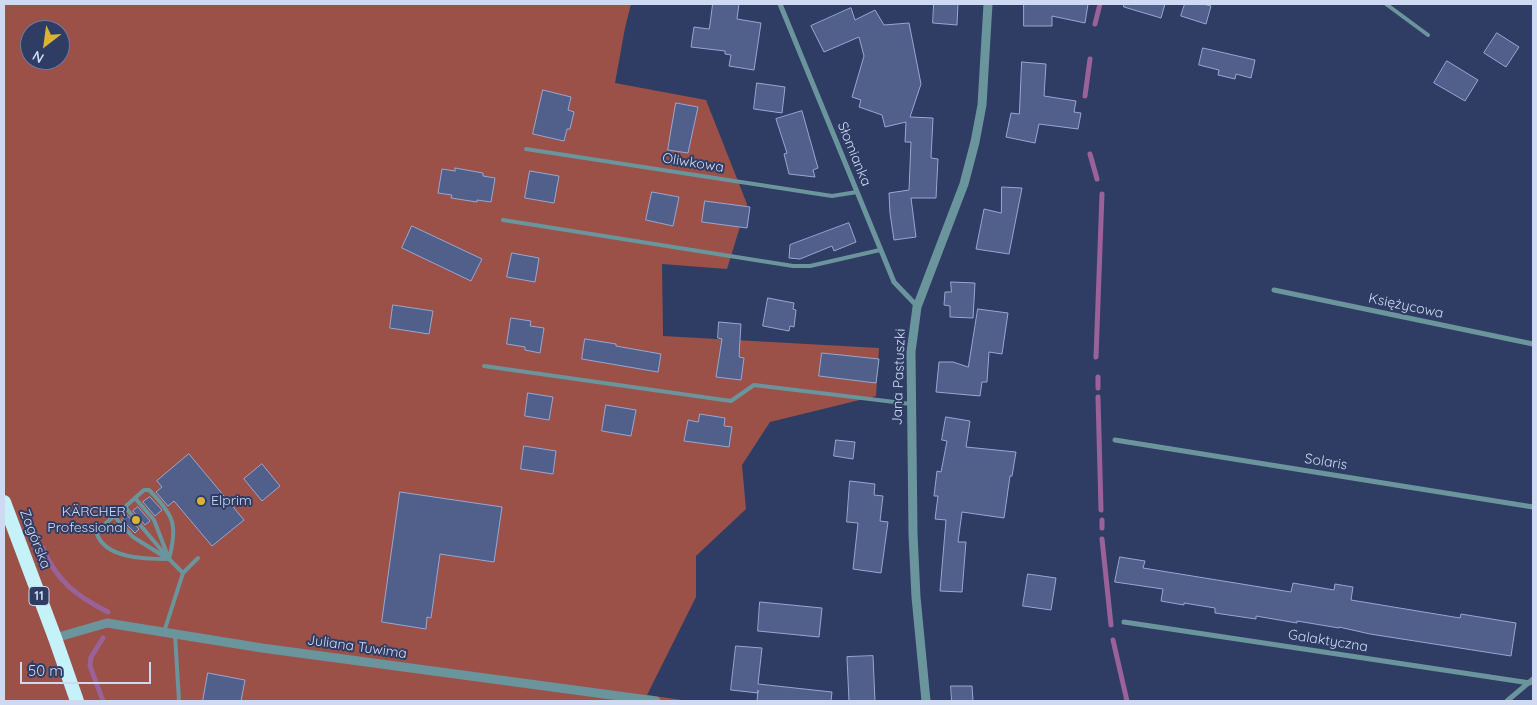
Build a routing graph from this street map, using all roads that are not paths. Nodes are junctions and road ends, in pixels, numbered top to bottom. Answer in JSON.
{"nodes":[{"id":1,"x":780,"y":4,"type":"edge"},
{"id":2,"x":988,"y":4,"type":"edge"},
{"id":3,"x":1386,"y":4,"type":"edge"},
{"id":4,"x":1428,"y":35,"type":"dead end"},
{"id":5,"x":526,"y":149,"type":"dead end"},
{"id":6,"x":857,"y":192,"type":"junction"},
{"id":7,"x":503,"y":220,"type":"dead end"},
{"id":8,"x":880,"y":250,"type":"junction"},
{"id":9,"x":1274,"y":290,"type":"dead end"},
{"id":10,"x":918,"y":307,"type":"junction"},
{"id":11,"x":1533,"y":344,"type":"edge"},
{"id":12,"x":484,"y":366,"type":"dead end"},
{"id":13,"x":911,"y":404,"type":"junction"},
{"id":14,"x":1115,"y":440,"type":"dead end"},
{"id":15,"x":135,"y":498,"type":"junction"},
{"id":16,"x":4,"y":502,"type":"edge"},
{"id":17,"x":124,"y":507,"type":"junction"},
{"id":18,"x":1533,"y":507,"type":"edge"},
{"id":19,"x":114,"y":516,"type":"junction"},
{"id":20,"x":198,"y":558,"type":"dead end"},
{"id":21,"x":169,"y":560,"type":"junction"},
{"id":22,"x":183,"y":573,"type":"junction"},
{"id":23,"x":1124,"y":622,"type":"dead end"},
{"id":24,"x":164,"y":632,"type":"junction"},
{"id":25,"x":175,"y":634,"type":"junction"},
{"id":26,"x":55,"y":638,"type":"junction"},
{"id":27,"x":1531,"y":681,"type":"edge"},
{"id":28,"x":77,"y":701,"type":"edge"},
{"id":29,"x":179,"y":701,"type":"edge"},
{"id":30,"x":656,"y":701,"type":"edge"},
{"id":31,"x":926,"y":701,"type":"edge"},
{"id":32,"x":1507,"y":701,"type":"edge"}],
"edges":[{"from":1,"to":6,"type":"street","name":"Słomianka"},
{"from":2,"to":10,"type":"street","name":"Jana Pastuszki"},
{"from":3,"to":4,"type":"lane"},
{"from":5,"to":6,"type":"lane","name":"Oliwkowa"},
{"from":6,"to":8,"type":"street","name":"Słomianka"},
{"from":7,"to":8,"type":"lane"},
{"from":8,"to":10,"type":"street","name":"Słomianka"},
{"from":9,"to":11,"type":"street","name":"Księżycowa"},
{"from":10,"to":13,"type":"street","name":"Jana Pastuszki"},
{"from":12,"to":13,"type":"lane"},
{"from":13,"to":31,"type":"street","name":"Jana Pastuszki"},
{"from":14,"to":18,"type":"street","name":"Solaris"},
{"from":15,"to":17,"type":"lane"},
{"from":15,"to":21,"type":"lane"},
{"from":15,"to":21,"type":"lane"},
{"from":16,"to":26,"type":"highway","name":"Zagórska","number":"11"},
{"from":17,"to":19,"type":"lane"},
{"from":17,"to":21,"type":"lane"},
{"from":19,"to":21,"type":"lane"},
{"from":19,"to":21,"type":"lane"},
{"from":20,"to":22,"type":"lane"},
{"from":21,"to":22,"type":"lane"},
{"from":22,"to":24,"type":"lane"},
{"from":23,"to":27,"type":"street","name":"Galaktyczna"},
{"from":24,"to":25,"type":"street","name":"Juliana Tuwima"},
{"from":24,"to":26,"type":"street","name":"Juliana Tuwima"},
{"from":25,"to":29,"type":"lane"},
{"from":25,"to":30,"type":"street","name":"Juliana Tuwima"},
{"from":26,"to":28,"type":"highway","name":"Zagórska"},
{"from":27,"to":32,"type":"street"}]}
